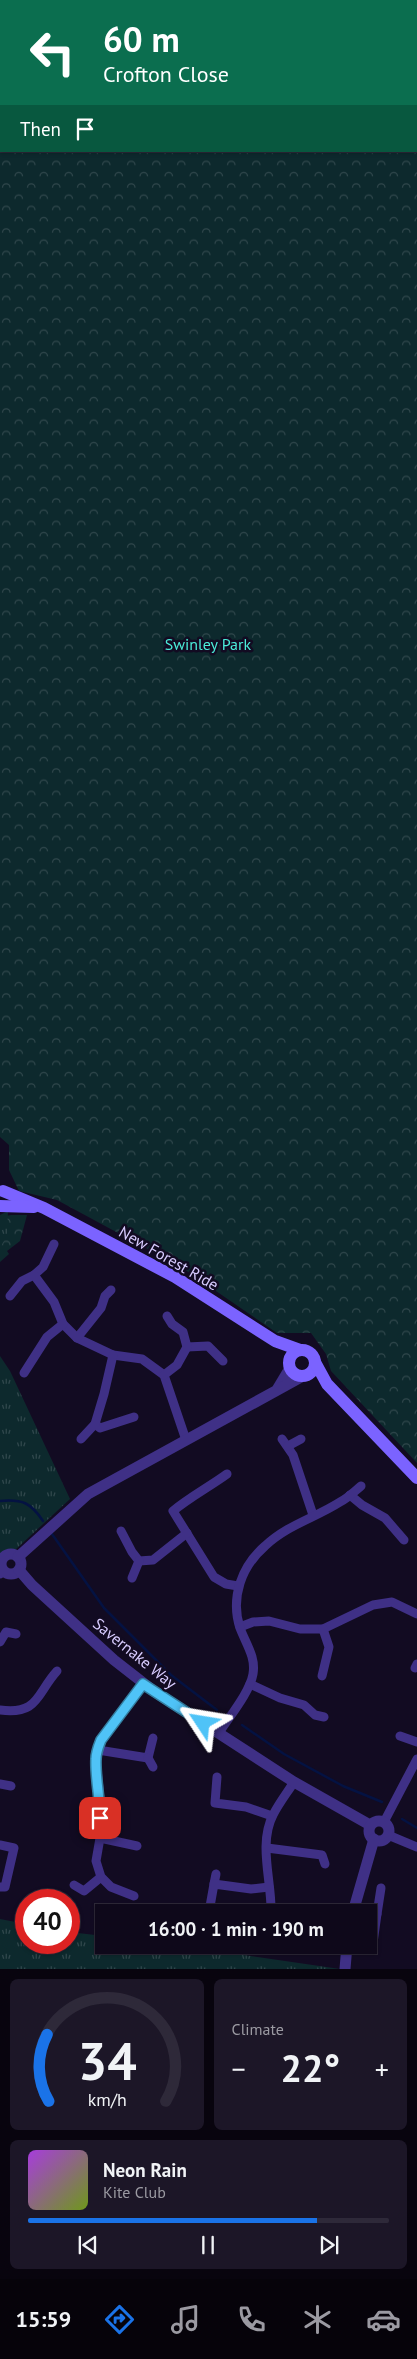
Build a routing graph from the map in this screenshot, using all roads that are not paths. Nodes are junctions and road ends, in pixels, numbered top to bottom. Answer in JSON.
{"nodes":[{"id":1,"x":2,"y":1188,"type":"edge"},
{"id":2,"x":0,"y":1205,"type":"edge"},
{"id":3,"x":44,"y":1208,"type":"junction"},
{"id":4,"x":54,"y":1244,"type":"dead end"},
{"id":5,"x":34,"y":1275,"type":"junction"},
{"id":6,"x":111,"y":1290,"type":"dead end"},
{"id":7,"x":10,"y":1296,"type":"dead end"},
{"id":8,"x":167,"y":1316,"type":"dead end"},
{"id":9,"x":63,"y":1324,"type":"junction"},
{"id":10,"x":77,"y":1338,"type":"junction"},
{"id":11,"x":275,"y":1341,"type":"junction"},
{"id":12,"x":187,"y":1347,"type":"junction"},
{"id":13,"x":300,"y":1350,"type":"junction"},
{"id":14,"x":113,"y":1355,"type":"junction"},
{"id":15,"x":223,"y":1360,"type":"dead end"},
{"id":16,"x":315,"y":1362,"type":"junction"},
{"id":17,"x":289,"y":1367,"type":"junction"},
{"id":18,"x":24,"y":1373,"type":"dead end"},
{"id":19,"x":164,"y":1375,"type":"junction"},
{"id":20,"x":303,"y":1376,"type":"junction"},
{"id":21,"x":327,"y":1384,"type":"junction"},
{"id":22,"x":278,"y":1388,"type":"junction"},
{"id":23,"x":134,"y":1417,"type":"dead end"},
{"id":24,"x":95,"y":1424,"type":"junction"},
{"id":25,"x":81,"y":1439,"type":"dead end"},
{"id":26,"x":300,"y":1439,"type":"dead end"},
{"id":27,"x":186,"y":1440,"type":"junction"},
{"id":28,"x":227,"y":1474,"type":"dead end"},
{"id":29,"x":417,"y":1478,"type":"edge"},
{"id":30,"x":361,"y":1486,"type":"dead end"},
{"id":31,"x":350,"y":1495,"type":"junction"},
{"id":32,"x":313,"y":1515,"type":"junction"},
{"id":33,"x":121,"y":1531,"type":"dead end"},
{"id":34,"x":187,"y":1533,"type":"junction"},
{"id":35,"x":404,"y":1540,"type":"dead end"},
{"id":36,"x":18,"y":1557,"type":"junction"},
{"id":37,"x":139,"y":1560,"type":"junction"},
{"id":38,"x":19,"y":1570,"type":"junction"},
{"id":39,"x":2,"y":1572,"type":"edge"},
{"id":40,"x":132,"y":1578,"type":"dead end"},
{"id":41,"x":238,"y":1586,"type":"junction"},
{"id":42,"x":417,"y":1614,"type":"edge"},
{"id":43,"x":240,"y":1627,"type":"junction"},
{"id":44,"x":4,"y":1628,"type":"edge"},
{"id":45,"x":323,"y":1630,"type":"junction"},
{"id":46,"x":16,"y":1634,"type":"dead end"},
{"id":47,"x":0,"y":1642,"type":"edge"},
{"id":48,"x":57,"y":1671,"type":"dead end"},
{"id":49,"x":322,"y":1676,"type":"dead end"},
{"id":50,"x":143,"y":1684,"type":"junction"},
{"id":51,"x":250,"y":1684,"type":"junction"},
{"id":52,"x":0,"y":1710,"type":"edge"},
{"id":53,"x":317,"y":1719,"type":"dead end"},
{"id":54,"x":219,"y":1733,"type":"junction"},
{"id":55,"x":400,"y":1736,"type":"dead end"},
{"id":56,"x":153,"y":1738,"type":"dead end"},
{"id":57,"x":417,"y":1742,"type":"edge"},
{"id":58,"x":98,"y":1750,"type":"junction"},
{"id":59,"x":148,"y":1758,"type":"junction"},
{"id":60,"x":417,"y":1759,"type":"edge"},
{"id":61,"x":153,"y":1767,"type":"dead end"},
{"id":62,"x":217,"y":1777,"type":"dead end"},
{"id":63,"x":294,"y":1782,"type":"junction"},
{"id":64,"x":0,"y":1784,"type":"edge"},
{"id":65,"x":11,"y":1786,"type":"dead end"},
{"id":66,"x":272,"y":1816,"type":"junction"},
{"id":67,"x":384,"y":1822,"type":"junction"},
{"id":68,"x":370,"y":1825,"type":"junction"},
{"id":69,"x":388,"y":1835,"type":"junction"},
{"id":70,"x":100,"y":1838,"type":"junction"},
{"id":71,"x":374,"y":1839,"type":"junction"},
{"id":72,"x":0,"y":1845,"type":"edge"},
{"id":73,"x":137,"y":1846,"type":"dead end"},
{"id":74,"x":417,"y":1847,"type":"edge"},
{"id":75,"x":267,"y":1848,"type":"junction"},
{"id":76,"x":325,"y":1864,"type":"dead end"},
{"id":77,"x":216,"y":1874,"type":"dead end"},
{"id":78,"x":101,"y":1877,"type":"junction"},
{"id":79,"x":214,"y":1884,"type":"junction"},
{"id":80,"x":74,"y":1885,"type":"dead end"},
{"id":81,"x":268,"y":1886,"type":"junction"},
{"id":82,"x":0,"y":1887,"type":"edge"},
{"id":83,"x":381,"y":1888,"type":"dead end"},
{"id":84,"x":134,"y":1896,"type":"dead end"},
{"id":85,"x":210,"y":1904,"type":"edge"},
{"id":86,"x":271,"y":1904,"type":"edge"},
{"id":87,"x":365,"y":1904,"type":"edge"},
{"id":88,"x":370,"y":1904,"type":"edge"},
{"id":89,"x":346,"y":1954,"type":"edge"},
{"id":90,"x":345,"y":1969,"type":"edge"}],
"edges":[{"from":1,"to":2,"type":"main road","name":"New Forest Ride"},
{"from":1,"to":3,"type":"main road","name":"New Forest Ride"},
{"from":2,"to":3,"type":"main road","name":"New Forest Ride"},
{"from":3,"to":11,"type":"main road","name":"New Forest Ride"},
{"from":4,"to":5,"type":"street"},
{"from":5,"to":7,"type":"street"},
{"from":5,"to":9,"type":"street"},
{"from":6,"to":10,"type":"street"},
{"from":8,"to":12,"type":"street"},
{"from":9,"to":10,"type":"street"},
{"from":9,"to":18,"type":"street"},
{"from":10,"to":14,"type":"street"},
{"from":11,"to":13,"type":"main road","name":"New Forest Ride"},
{"from":11,"to":17,"type":"main road","name":"New Forest Ride"},
{"from":12,"to":15,"type":"street"},
{"from":12,"to":19,"type":"street"},
{"from":13,"to":16,"type":"main road","name":"New Forest Ride"},
{"from":13,"to":17,"type":"main road"},
{"from":14,"to":19,"type":"street"},
{"from":14,"to":24,"type":"street"},
{"from":16,"to":20,"type":"main road"},
{"from":16,"to":21,"type":"main road","name":"New Forest Ride"},
{"from":17,"to":20,"type":"main road","name":"New Forest Ride"},
{"from":17,"to":22,"type":"street"},
{"from":19,"to":27,"type":"street"},
{"from":20,"to":21,"type":"main road","name":"New Forest Ride"},
{"from":20,"to":22,"type":"street"},
{"from":21,"to":29,"type":"main road","name":"New Forest Ride"},
{"from":22,"to":27,"type":"street"},
{"from":23,"to":24,"type":"street"},
{"from":24,"to":25,"type":"street"},
{"from":26,"to":32,"type":"street"},
{"from":27,"to":36,"type":"street"},
{"from":28,"to":34,"type":"street"},
{"from":30,"to":31,"type":"street"},
{"from":31,"to":32,"type":"street"},
{"from":31,"to":35,"type":"street"},
{"from":32,"to":41,"type":"street"},
{"from":33,"to":37,"type":"street"},
{"from":34,"to":37,"type":"street"},
{"from":34,"to":41,"type":"street"},
{"from":36,"to":38,"type":"street"},
{"from":36,"to":39,"type":"street"},
{"from":37,"to":40,"type":"street"},
{"from":38,"to":39,"type":"street"},
{"from":38,"to":50,"type":"street","name":"Savernake Way"},
{"from":41,"to":43,"type":"street"},
{"from":42,"to":45,"type":"street"},
{"from":43,"to":45,"type":"street"},
{"from":43,"to":51,"type":"street"},
{"from":44,"to":46,"type":"street"},
{"from":44,"to":47,"type":"street"},
{"from":45,"to":49,"type":"street"},
{"from":48,"to":52,"type":"street"},
{"from":50,"to":54,"type":"street","name":"Savernake Way"},
{"from":50,"to":58,"type":"street"},
{"from":51,"to":53,"type":"street"},
{"from":51,"to":54,"type":"street"},
{"from":54,"to":63,"type":"street","name":"Savernake Way"},
{"from":55,"to":57,"type":"street"},
{"from":56,"to":59,"type":"street"},
{"from":58,"to":59,"type":"street"},
{"from":58,"to":70,"type":"street"},
{"from":59,"to":61,"type":"street"},
{"from":60,"to":67,"type":"street"},
{"from":62,"to":66,"type":"street"},
{"from":63,"to":66,"type":"street"},
{"from":63,"to":68,"type":"street","name":"Savernake Way"},
{"from":64,"to":65,"type":"street"},
{"from":66,"to":75,"type":"street"},
{"from":67,"to":68,"type":"street"},
{"from":67,"to":69,"type":"street"},
{"from":68,"to":71,"type":"street"},
{"from":69,"to":71,"type":"street"},
{"from":69,"to":74,"type":"street"},
{"from":70,"to":73,"type":"street"},
{"from":70,"to":78,"type":"street"},
{"from":71,"to":87,"type":"street"},
{"from":72,"to":82,"type":"street"},
{"from":75,"to":76,"type":"street"},
{"from":75,"to":81,"type":"street"},
{"from":77,"to":79,"type":"street"},
{"from":78,"to":80,"type":"street"},
{"from":78,"to":84,"type":"street"},
{"from":79,"to":81,"type":"street"},
{"from":79,"to":85,"type":"street"},
{"from":81,"to":86,"type":"street"},
{"from":83,"to":88,"type":"street"},
{"from":89,"to":90,"type":"street"}]}
